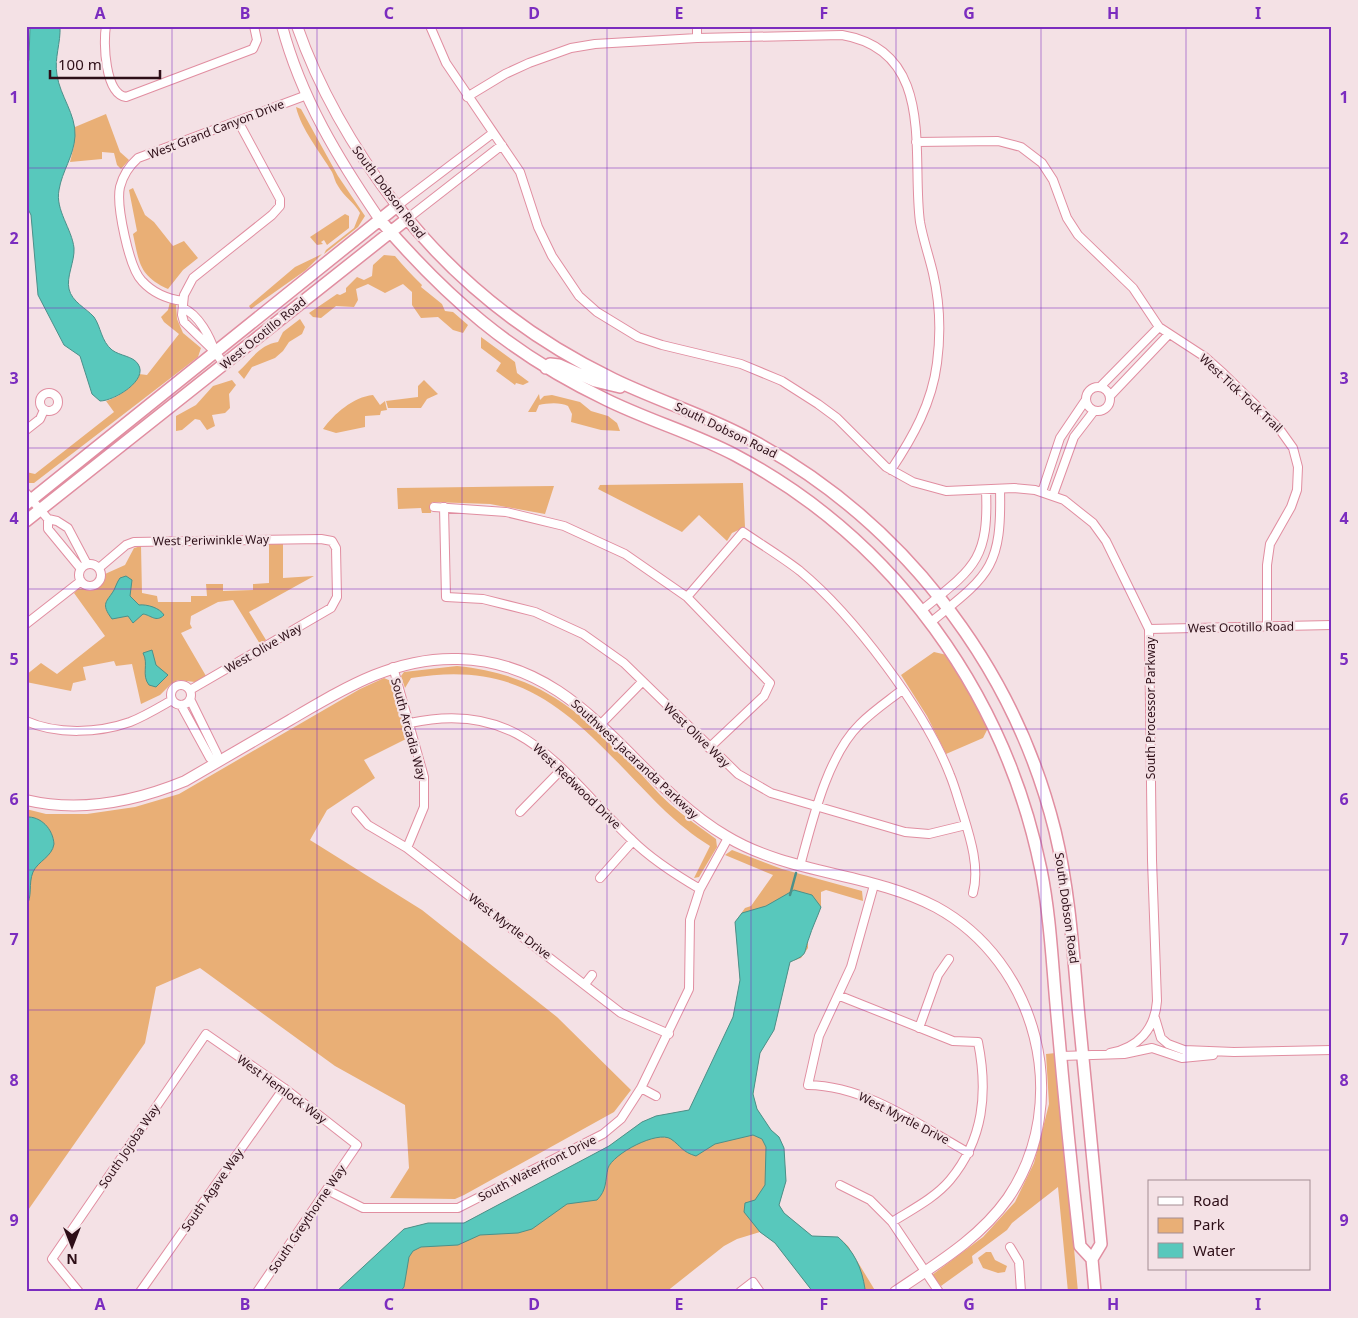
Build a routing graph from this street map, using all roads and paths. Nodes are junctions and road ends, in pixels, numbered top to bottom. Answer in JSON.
{"nodes":[{"id":1,"x":106,"y":26,"type":"edge"},
{"id":2,"x":254,"y":26,"type":"edge"},
{"id":3,"x":282,"y":26,"type":"edge"},
{"id":4,"x":298,"y":26,"type":"edge"},
{"id":5,"x":430,"y":26,"type":"edge"},
{"id":6,"x":696,"y":26,"type":"edge"},
{"id":7,"x":697,"y":38,"type":"junction"},
{"id":8,"x":306,"y":95,"type":"junction"},
{"id":9,"x":467,"y":97,"type":"junction"},
{"id":10,"x":238,"y":120,"type":"junction"},
{"id":11,"x":493,"y":134,"type":"junction"},
{"id":12,"x":916,"y":142,"type":"junction"},
{"id":13,"x":502,"y":145,"type":"junction"},
{"id":14,"x":397,"y":206,"type":"junction"},
{"id":15,"x":407,"y":219,"type":"junction"},
{"id":16,"x":380,"y":220,"type":"junction"},
{"id":17,"x":390,"y":232,"type":"junction"},
{"id":18,"x":183,"y":305,"type":"junction"},
{"id":19,"x":197,"y":321,"type":"junction"},
{"id":20,"x":1159,"y":327,"type":"junction"},
{"id":21,"x":188,"y":329,"type":"junction"},
{"id":22,"x":1168,"y":335,"type":"junction"},
{"id":23,"x":215,"y":352,"type":"junction"},
{"id":24,"x":224,"y":364,"type":"junction"},
{"id":25,"x":546,"y":368,"type":"junction"},
{"id":26,"x":1100,"y":386,"type":"junction"},
{"id":27,"x":639,"y":390,"type":"junction"},
{"id":28,"x":1110,"y":396,"type":"junction"},
{"id":29,"x":1085,"y":401,"type":"junction"},
{"id":30,"x":44,"y":410,"type":"dead end"},
{"id":31,"x":1094,"y":411,"type":"junction"},
{"id":32,"x":26,"y":430,"type":"edge"},
{"id":33,"x":891,"y":470,"type":"junction"},
{"id":34,"x":1000,"y":489,"type":"junction"},
{"id":35,"x":986,"y":490,"type":"junction"},
{"id":36,"x":1042,"y":492,"type":"junction"},
{"id":37,"x":1053,"y":495,"type":"junction"},
{"id":38,"x":28,"y":499,"type":"edge"},
{"id":39,"x":434,"y":507,"type":"dead end"},
{"id":40,"x":444,"y":507,"type":"junction"},
{"id":41,"x":44,"y":515,"type":"junction"},
{"id":42,"x":26,"y":521,"type":"edge"},
{"id":43,"x":84,"y":567,"type":"junction"},
{"id":44,"x":99,"y":568,"type":"junction"},
{"id":45,"x":81,"y":581,"type":"junction"},
{"id":46,"x":939,"y":596,"type":"junction"},
{"id":47,"x":687,"y":597,"type":"junction"},
{"id":48,"x":335,"y":604,"type":"joint"},
{"id":49,"x":948,"y":608,"type":"junction"},
{"id":50,"x":922,"y":610,"type":"junction"},
{"id":51,"x":931,"y":622,"type":"junction"},
{"id":52,"x":26,"y":624,"type":"edge"},
{"id":53,"x":1332,"y":625,"type":"edge"},
{"id":54,"x":1267,"y":626,"type":"junction"},
{"id":55,"x":1149,"y":629,"type":"junction"},
{"id":56,"x":393,"y":667,"type":"junction"},
{"id":57,"x":642,"y":682,"type":"junction"},
{"id":58,"x":190,"y":690,"type":"junction"},
{"id":59,"x":902,"y":690,"type":"junction"},
{"id":60,"x":190,"y":699,"type":"junction"},
{"id":61,"x":172,"y":700,"type":"junction"},
{"id":62,"x":181,"y":705,"type":"junction"},
{"id":63,"x":26,"y":721,"type":"edge"},
{"id":64,"x":410,"y":723,"type":"junction"},
{"id":65,"x":601,"y":724,"type":"junction"},
{"id":66,"x":709,"y":748,"type":"junction"},
{"id":67,"x":216,"y":763,"type":"junction"},
{"id":68,"x":562,"y":770,"type":"junction"},
{"id":69,"x":26,"y":800,"type":"edge"},
{"id":70,"x":816,"y":807,"type":"junction"},
{"id":71,"x":356,"y":811,"type":"dead end"},
{"id":72,"x":520,"y":812,"type":"dead end"},
{"id":73,"x":966,"y":825,"type":"junction"},
{"id":74,"x":728,"y":838,"type":"junction"},
{"id":75,"x":632,"y":841,"type":"junction"},
{"id":76,"x":407,"y":848,"type":"junction"},
{"id":77,"x":800,"y":866,"type":"junction"},
{"id":78,"x":600,"y":878,"type":"dead end"},
{"id":79,"x":874,"y":885,"type":"junction"},
{"id":80,"x":700,"y":889,"type":"junction"},
{"id":81,"x":973,"y":893,"type":"dead end"},
{"id":82,"x":950,"y":959,"type":"dead end"},
{"id":83,"x":592,"y":974,"type":"dead end"},
{"id":84,"x":585,"y":984,"type":"junction"},
{"id":85,"x":840,"y":996,"type":"junction"},
{"id":86,"x":1155,"y":1017,"type":"junction"},
{"id":87,"x":919,"y":1028,"type":"junction"},
{"id":88,"x":206,"y":1034,"type":"joint"},
{"id":89,"x":668,"y":1034,"type":"junction"},
{"id":90,"x":1332,"y":1050,"type":"edge"},
{"id":91,"x":1234,"y":1052,"type":"junction"},
{"id":92,"x":1110,"y":1053,"type":"junction"},
{"id":93,"x":1083,"y":1055,"type":"junction"},
{"id":94,"x":1061,"y":1056,"type":"junction"},
{"id":95,"x":284,"y":1088,"type":"junction"},
{"id":96,"x":641,"y":1088,"type":"junction"},
{"id":97,"x":656,"y":1096,"type":"dead end"},
{"id":98,"x":357,"y":1146,"type":"joint"},
{"id":99,"x":969,"y":1153,"type":"junction"},
{"id":100,"x":840,"y":1185,"type":"dead end"},
{"id":101,"x":328,"y":1190,"type":"junction"},
{"id":102,"x":892,"y":1222,"type":"junction"},
{"id":103,"x":1010,"y":1247,"type":"dead end"},
{"id":104,"x":1092,"y":1260,"type":"junction"},
{"id":105,"x":924,"y":1272,"type":"junction"},
{"id":106,"x":80,"y":1292,"type":"edge"},
{"id":107,"x":140,"y":1292,"type":"edge"},
{"id":108,"x":257,"y":1292,"type":"edge"},
{"id":109,"x":740,"y":1292,"type":"edge"},
{"id":110,"x":760,"y":1292,"type":"edge"},
{"id":111,"x":895,"y":1292,"type":"edge"},
{"id":112,"x":939,"y":1292,"type":"edge"},
{"id":113,"x":1022,"y":1292,"type":"edge"},
{"id":114,"x":1095,"y":1292,"type":"edge"}],
"edges":[{"from":1,"to":2,"type":"street"},
{"from":3,"to":8,"type":"street","name":"South Dobson Road"},
{"from":4,"to":14,"type":"street","name":"South Dobson Road"},
{"from":5,"to":9,"type":"street","name":"South Processor Parkway"},
{"from":6,"to":7,"type":"street"},
{"from":7,"to":9,"type":"street"},
{"from":7,"to":12,"type":"street"},
{"from":8,"to":10,"type":"street","name":"West Grand Canyon Drive"},
{"from":8,"to":16,"type":"street","name":"South Dobson Road"},
{"from":9,"to":11,"type":"street","name":"South Processor Parkway"},
{"from":10,"to":18,"type":"street"},
{"from":10,"to":18,"type":"street","name":"West Grand Canyon Drive"},
{"from":11,"to":13,"type":"street","name":"South Processor Parkway"},
{"from":11,"to":14,"type":"street","name":"West Ocotillo Road"},
{"from":12,"to":20,"type":"street","name":"West Tick Tock Trail"},
{"from":12,"to":33,"type":"street"},
{"from":13,"to":15,"type":"street","name":"West Ocotillo Road"},
{"from":13,"to":33,"type":"street","name":"South Processor Parkway"},
{"from":14,"to":15,"type":"main road","name":"South Dobson Road"},
{"from":14,"to":16,"type":"main road","name":"West Ocotillo Road"},
{"from":15,"to":17,"type":"main road","name":"West Ocotillo Road"},
{"from":15,"to":27,"type":"main road","name":"South Dobson Road"},
{"from":16,"to":17,"type":"main road","name":"South Dobson Road"},
{"from":16,"to":23,"type":"main road","name":"West Ocotillo Road"},
{"from":17,"to":24,"type":"main road","name":"West Ocotillo Road"},
{"from":17,"to":25,"type":"main road","name":"South Dobson Road"},
{"from":18,"to":19,"type":"street"},
{"from":18,"to":21,"type":"street"},
{"from":19,"to":21,"type":"street"},
{"from":19,"to":23,"type":"street"},
{"from":20,"to":22,"type":"street","name":"West Tick Tock Trail"},
{"from":20,"to":26,"type":"street"},
{"from":21,"to":23,"type":"street"},
{"from":22,"to":28,"type":"street"},
{"from":22,"to":54,"type":"street","name":"West Tick Tock Trail"},
{"from":23,"to":24,"type":"street"},
{"from":23,"to":38,"type":"main road","name":"West Ocotillo Road"},
{"from":24,"to":41,"type":"main road","name":"West Ocotillo Road"},
{"from":25,"to":27,"type":"main road"},
{"from":25,"to":50,"type":"main road","name":"South Dobson Road"},
{"from":26,"to":28,"type":"street"},
{"from":26,"to":29,"type":"street"},
{"from":27,"to":46,"type":"main road","name":"South Dobson Road"},
{"from":28,"to":31,"type":"street"},
{"from":29,"to":31,"type":"street"},
{"from":29,"to":36,"type":"street"},
{"from":30,"to":32,"type":"street"},
{"from":31,"to":37,"type":"street"},
{"from":33,"to":35,"type":"street","name":"South Processor Parkway"},
{"from":34,"to":35,"type":"street","name":"South Processor Parkway"},
{"from":34,"to":36,"type":"street","name":"South Processor Parkway"},
{"from":34,"to":49,"type":"street"},
{"from":35,"to":46,"type":"street"},
{"from":36,"to":37,"type":"street","name":"South Processor Parkway"},
{"from":37,"to":55,"type":"street","name":"South Processor Parkway"},
{"from":38,"to":41,"type":"street"},
{"from":39,"to":40,"type":"street"},
{"from":40,"to":47,"type":"street"},
{"from":40,"to":57,"type":"street","name":"West Olive Way"},
{"from":41,"to":42,"type":"main road","name":"West Ocotillo Road"},
{"from":41,"to":43,"type":"street"},
{"from":41,"to":43,"type":"street"},
{"from":43,"to":44,"type":"street"},
{"from":43,"to":45,"type":"street"},
{"from":44,"to":45,"type":"street","name":"West Periwinkle Way"},
{"from":44,"to":48,"type":"street","name":"West Periwinkle Way"},
{"from":45,"to":52,"type":"street","name":"West Periwinkle Way"},
{"from":46,"to":49,"type":"main road","name":"South Dobson Road"},
{"from":46,"to":50,"type":"street"},
{"from":47,"to":59,"type":"street"},
{"from":47,"to":66,"type":"street"},
{"from":48,"to":58,"type":"street","name":"West Olive Way"},
{"from":49,"to":51,"type":"street"},
{"from":49,"to":93,"type":"main road","name":"South Dobson Road"},
{"from":50,"to":51,"type":"main road","name":"South Dobson Road"},
{"from":51,"to":94,"type":"main road","name":"South Dobson Road"},
{"from":53,"to":54,"type":"street","name":"West Ocotillo Road"},
{"from":54,"to":55,"type":"street","name":"West Ocotillo Road"},
{"from":55,"to":86,"type":"street","name":"South Processor Parkway"},
{"from":56,"to":64,"type":"street","name":"South Arcadia Way"},
{"from":56,"to":65,"type":"street","name":"Southwest Jacaranda Parkway"},
{"from":56,"to":67,"type":"street","name":"Southwest Jacaranda Parkway"},
{"from":57,"to":65,"type":"street"},
{"from":57,"to":66,"type":"street","name":"West Olive Way"},
{"from":58,"to":60,"type":"street"},
{"from":58,"to":61,"type":"street","name":"West Olive Way"},
{"from":59,"to":70,"type":"street"},
{"from":59,"to":73,"type":"street"},
{"from":60,"to":62,"type":"street"},
{"from":60,"to":67,"type":"street"},
{"from":61,"to":62,"type":"street"},
{"from":61,"to":63,"type":"street","name":"West Olive Way"},
{"from":62,"to":67,"type":"street"},
{"from":64,"to":68,"type":"street","name":"West Redwood Drive"},
{"from":64,"to":76,"type":"street","name":"South Arcadia Way"},
{"from":65,"to":74,"type":"street","name":"Southwest Jacaranda Parkway"},
{"from":66,"to":70,"type":"street","name":"West Olive Way"},
{"from":67,"to":69,"type":"street","name":"Southwest Jacaranda Parkway"},
{"from":68,"to":72,"type":"street"},
{"from":68,"to":75,"type":"street","name":"West Redwood Drive"},
{"from":70,"to":73,"type":"street","name":"West Olive Way"},
{"from":70,"to":77,"type":"street"},
{"from":71,"to":76,"type":"street","name":"West Myrtle Drive"},
{"from":73,"to":81,"type":"street"},
{"from":74,"to":77,"type":"street","name":"Southwest Jacaranda Parkway"},
{"from":74,"to":80,"type":"street","name":"South Waterfront Drive"},
{"from":75,"to":78,"type":"street"},
{"from":75,"to":80,"type":"street","name":"West Redwood Drive"},
{"from":76,"to":84,"type":"street","name":"West Myrtle Drive"},
{"from":77,"to":79,"type":"street","name":"Southwest Jacaranda Parkway"},
{"from":79,"to":85,"type":"street"},
{"from":79,"to":105,"type":"street","name":"Southwest Jacaranda Parkway"},
{"from":80,"to":89,"type":"street","name":"South Waterfront Drive"},
{"from":82,"to":87,"type":"street"},
{"from":83,"to":84,"type":"street"},
{"from":84,"to":89,"type":"street","name":"West Myrtle Drive"},
{"from":85,"to":87,"type":"street"},
{"from":85,"to":99,"type":"street","name":"West Myrtle Drive"},
{"from":86,"to":91,"type":"street"},
{"from":86,"to":92,"type":"street"},
{"from":87,"to":99,"type":"street"},
{"from":88,"to":95,"type":"street","name":"West Hemlock Way"},
{"from":88,"to":106,"type":"street","name":"South Jojoba Way"},
{"from":89,"to":96,"type":"street","name":"South Waterfront Drive"},
{"from":90,"to":91,"type":"street"},
{"from":91,"to":92,"type":"street"},
{"from":92,"to":93,"type":"street"},
{"from":93,"to":94,"type":"street"},
{"from":93,"to":104,"type":"main road","name":"South Dobson Road"},
{"from":94,"to":104,"type":"main road","name":"South Dobson Road"},
{"from":95,"to":98,"type":"street","name":"West Hemlock Way"},
{"from":95,"to":107,"type":"street","name":"South Agave Way"},
{"from":96,"to":97,"type":"street"},
{"from":96,"to":101,"type":"street","name":"South Waterfront Drive"},
{"from":98,"to":101,"type":"street","name":"South Greythorne Way"},
{"from":99,"to":102,"type":"street"},
{"from":100,"to":102,"type":"street"},
{"from":101,"to":108,"type":"street","name":"South Greythorne Way"},
{"from":102,"to":105,"type":"street"},
{"from":103,"to":113,"type":"street"},
{"from":104,"to":114,"type":"main road","name":"South Dobson Road"},
{"from":105,"to":111,"type":"street","name":"Southwest Jacaranda Parkway"},
{"from":105,"to":112,"type":"street"},
{"from":109,"to":110,"type":"street"}]}
